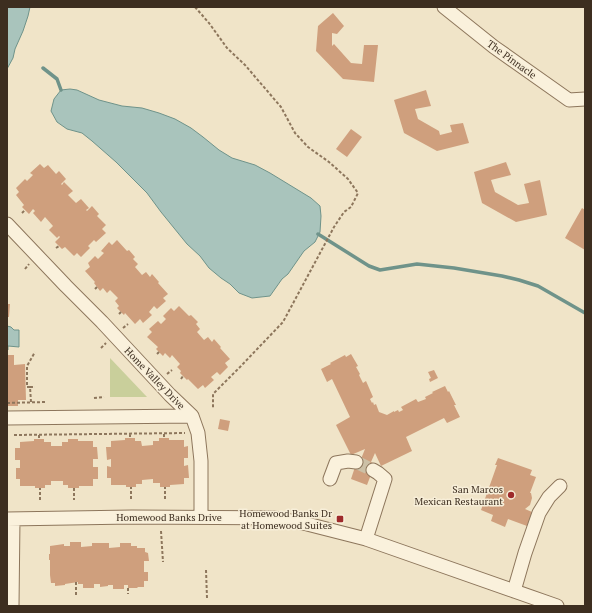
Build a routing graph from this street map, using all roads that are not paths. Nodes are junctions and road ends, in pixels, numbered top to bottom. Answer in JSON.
{"nodes":[{"id":1,"x":444,"y":7,"type":"edge"},
{"id":2,"x":585,"y":99,"type":"edge"},
{"id":3,"x":7,"y":224,"type":"edge"},
{"id":4,"x":192,"y":416,"type":"junction"},
{"id":5,"x":7,"y":418,"type":"edge"},
{"id":6,"x":356,"y":462,"type":"tunnel mouth"},
{"id":7,"x":373,"y":470,"type":"tunnel mouth"},
{"id":8,"x":330,"y":479,"type":"dead end"},
{"id":9,"x":560,"y":486,"type":"dead end"},
{"id":10,"x":201,"y":517,"type":"junction"},
{"id":11,"x":10,"y":519,"type":"edge"},
{"id":12,"x":366,"y":538,"type":"junction"},
{"id":13,"x":514,"y":591,"type":"junction"},
{"id":14,"x":12,"y":606,"type":"edge"},
{"id":15,"x":557,"y":606,"type":"edge"}],
"edges":[{"from":1,"to":2,"type":"street","name":"The Pinnacle"},
{"from":3,"to":4,"type":"street","name":"Home Valley Drive"},
{"from":4,"to":5,"type":"street","name":"Home Valley Drive"},
{"from":4,"to":10,"type":"street"},
{"from":6,"to":8,"type":"street"},
{"from":7,"to":12,"type":"street"},
{"from":9,"to":13,"type":"street"},
{"from":10,"to":11,"type":"street","name":"Homewood Banks Drive"},
{"from":10,"to":12,"type":"street","name":"Homewood Banks Drive"},
{"from":11,"to":14,"type":"street"},
{"from":12,"to":13,"type":"street","name":"Homewood Banks Drive"},
{"from":13,"to":15,"type":"street","name":"Homewood Banks Drive"}]}
